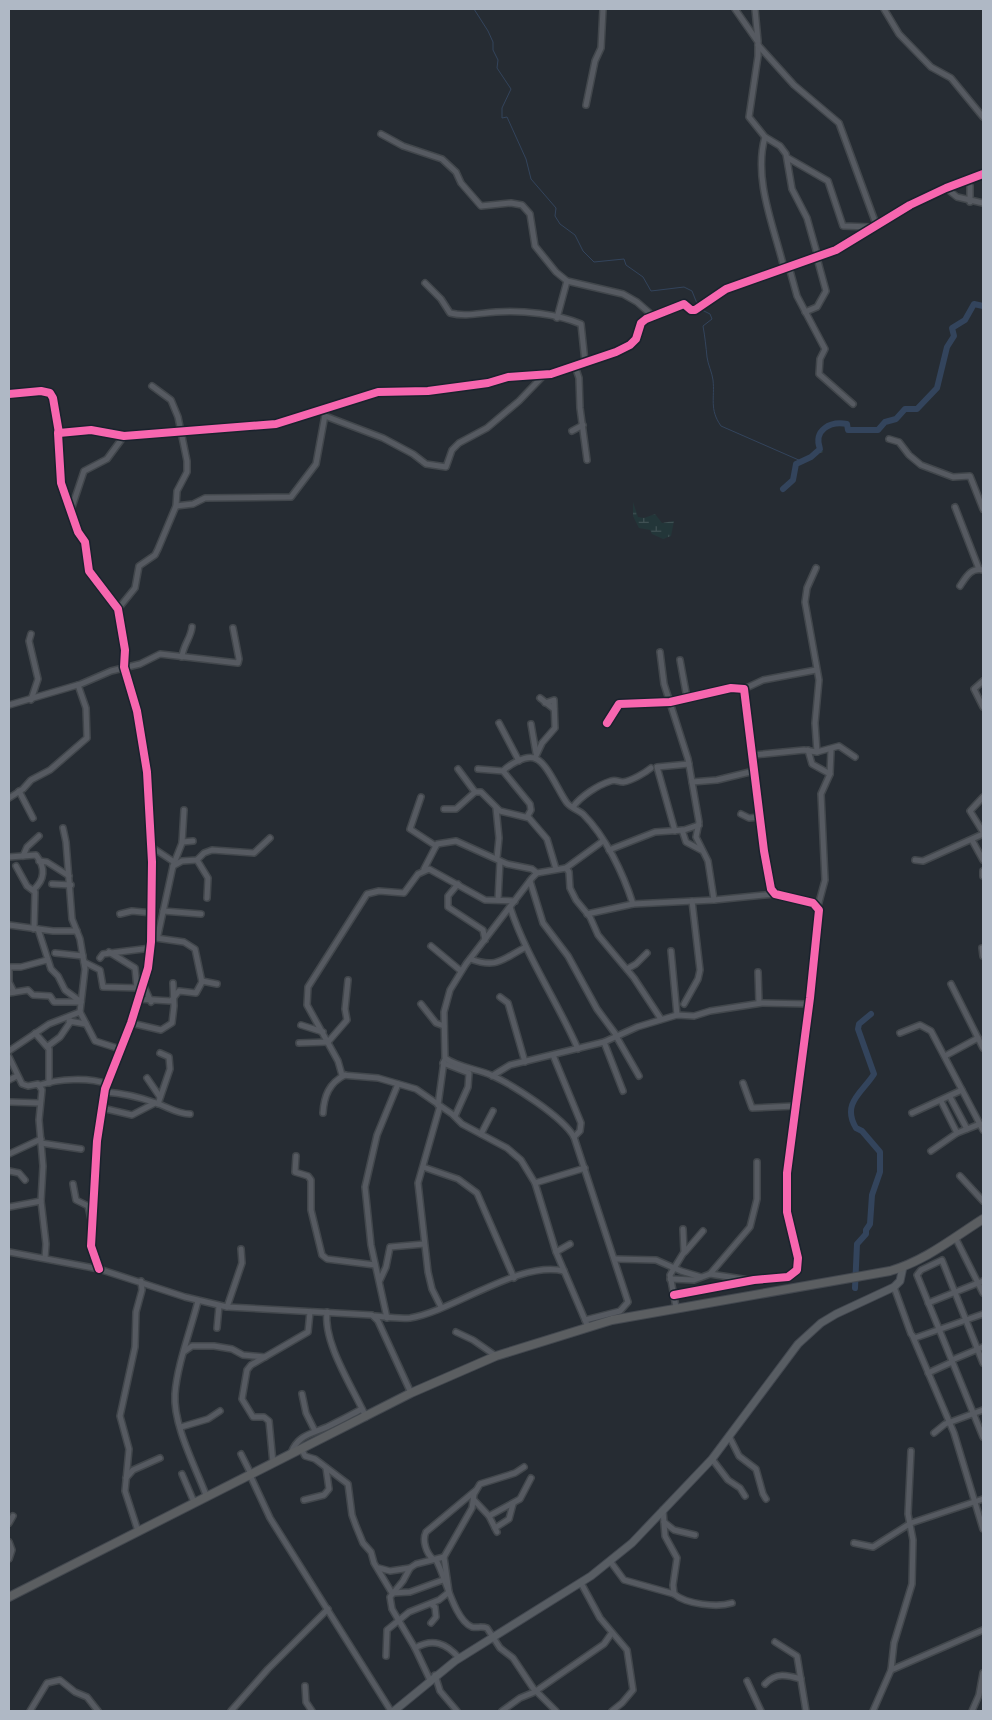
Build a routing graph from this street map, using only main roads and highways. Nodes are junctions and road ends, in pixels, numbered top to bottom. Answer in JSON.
{"nodes":[{"id":1,"x":983,"y":1219,"type":"edge"},
{"id":2,"x":903,"y":1267,"type":"junction"},
{"id":3,"x":9,"y":1597,"type":"edge"},
{"id":4,"x":392,"y":1711,"type":"edge"}],
"edges":[{"from":1,"to":2,"type":"highway"},
{"from":2,"to":3,"type":"highway"},
{"from":2,"to":4,"type":"main road"}]}
